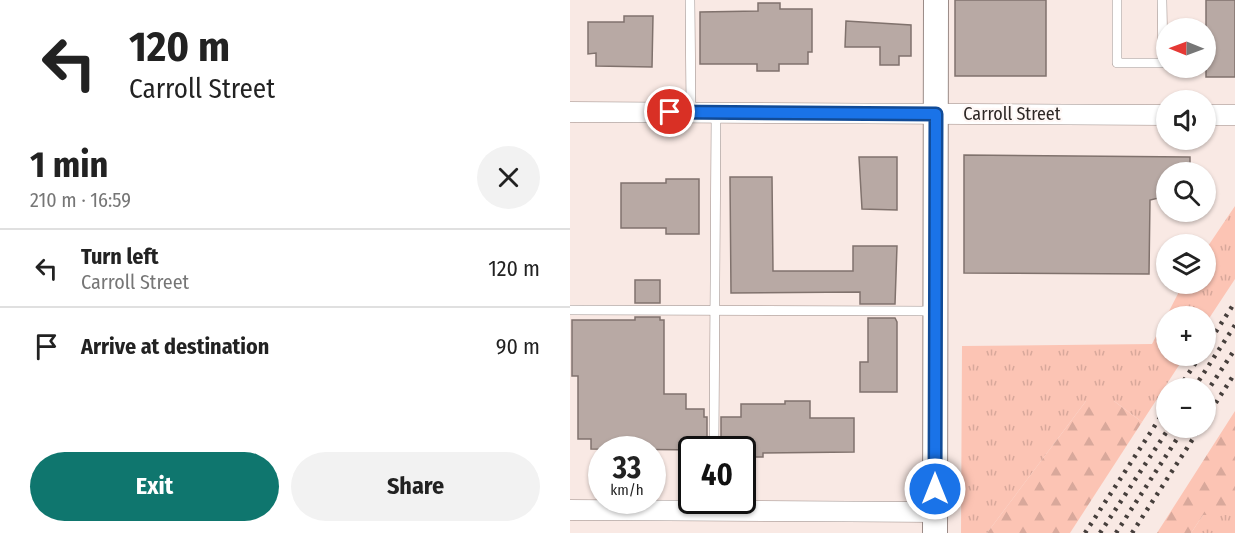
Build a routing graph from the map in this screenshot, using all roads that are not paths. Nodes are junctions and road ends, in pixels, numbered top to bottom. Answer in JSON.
{"nodes":[{"id":1,"x":690,"y":0,"type":"edge"},
{"id":2,"x":936,"y":0,"type":"edge"},
{"id":3,"x":1116,"y":0,"type":"edge"},
{"id":4,"x":1162,"y":0,"type":"edge"},
{"id":5,"x":570,"y":112,"type":"edge"},
{"id":6,"x":691,"y":113,"type":"junction"},
{"id":7,"x":716,"y":113,"type":"junction"},
{"id":8,"x":936,"y":114,"type":"junction"},
{"id":9,"x":1156,"y":115,"type":"edge"},
{"id":10,"x":1216,"y":115,"type":"edge"},
{"id":11,"x":1235,"y":115,"type":"edge"},
{"id":12,"x":570,"y":310,"type":"edge"},
{"id":13,"x":715,"y":311,"type":"junction"},
{"id":14,"x":936,"y":311,"type":"junction"},
{"id":15,"x":714,"y":436,"type":"edge"},
{"id":16,"x":678,"y":507,"type":"edge"},
{"id":17,"x":756,"y":509,"type":"edge"},
{"id":18,"x":570,"y":510,"type":"edge"},
{"id":19,"x":935,"y":522,"type":"edge"}],
"edges":[{"from":1,"to":6,"type":"lane"},
{"from":2,"to":8,"type":"street"},
{"from":3,"to":4,"type":"lane"},
{"from":5,"to":6,"type":"street","name":"Carroll Street"},
{"from":6,"to":7,"type":"street","name":"Carroll Street"},
{"from":7,"to":8,"type":"street","name":"Carroll Street"},
{"from":7,"to":13,"type":"lane"},
{"from":8,"to":9,"type":"street","name":"Carroll Street"},
{"from":8,"to":14,"type":"street"},
{"from":10,"to":11,"type":"street"},
{"from":12,"to":13,"type":"lane"},
{"from":13,"to":14,"type":"lane"},
{"from":13,"to":15,"type":"lane"},
{"from":14,"to":19,"type":"street"},
{"from":16,"to":18,"type":"street"},
{"from":17,"to":19,"type":"street"}]}
